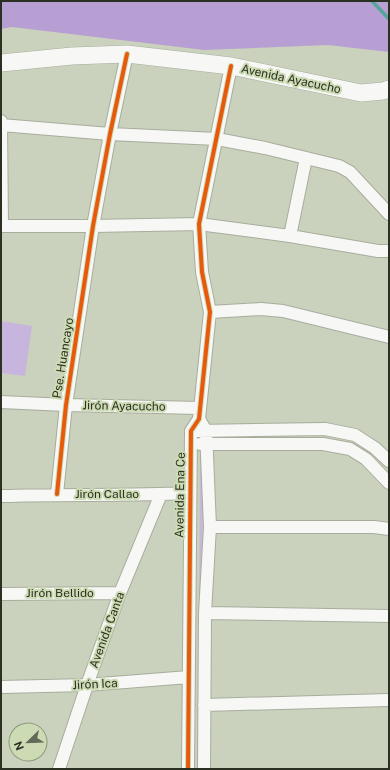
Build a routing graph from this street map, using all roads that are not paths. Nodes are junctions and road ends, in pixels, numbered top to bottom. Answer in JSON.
{"nodes":[{"id":1,"x":128,"y":54,"type":"junction"},
{"id":2,"x":1,"y":64,"type":"edge"},
{"id":3,"x":231,"y":66,"type":"junction"},
{"id":4,"x":389,"y":89,"type":"edge"},
{"id":5,"x":1,"y":121,"type":"edge"},
{"id":6,"x":1,"y":125,"type":"edge"},
{"id":7,"x":110,"y":134,"type":"junction"},
{"id":8,"x":1,"y":135,"type":"edge"},
{"id":9,"x":216,"y":139,"type":"junction"},
{"id":10,"x":306,"y":158,"type":"junction"},
{"id":11,"x":389,"y":214,"type":"edge"},
{"id":12,"x":199,"y":224,"type":"junction"},
{"id":13,"x":1,"y":226,"type":"edge"},
{"id":14,"x":94,"y":226,"type":"junction"},
{"id":15,"x":290,"y":236,"type":"junction"},
{"id":16,"x":389,"y":251,"type":"edge"},
{"id":17,"x":210,"y":312,"type":"junction"},
{"id":18,"x":389,"y":337,"type":"edge"},
{"id":19,"x":1,"y":402,"type":"edge"},
{"id":20,"x":66,"y":405,"type":"junction"},
{"id":21,"x":199,"y":414,"type":"junction"},
{"id":22,"x":191,"y":431,"type":"junction"},
{"id":23,"x":206,"y":431,"type":"junction"},
{"id":24,"x":191,"y":444,"type":"junction"},
{"id":25,"x":207,"y":444,"type":"junction"},
{"id":26,"x":389,"y":462,"type":"edge"},
{"id":27,"x":389,"y":483,"type":"edge"},
{"id":28,"x":190,"y":493,"type":"junction"},
{"id":29,"x":57,"y":494,"type":"junction"},
{"id":30,"x":161,"y":494,"type":"junction"},
{"id":31,"x":1,"y":496,"type":"edge"},
{"id":32,"x":210,"y":527,"type":"junction"},
{"id":33,"x":389,"y":529,"type":"edge"},
{"id":34,"x":120,"y":593,"type":"junction"},
{"id":35,"x":1,"y":594,"type":"edge"},
{"id":36,"x":205,"y":613,"type":"junction"},
{"id":37,"x":389,"y":616,"type":"edge"},
{"id":38,"x":189,"y":677,"type":"junction"},
{"id":39,"x":87,"y":685,"type":"junction"},
{"id":40,"x":1,"y":687,"type":"edge"},
{"id":41,"x":389,"y":700,"type":"edge"},
{"id":42,"x":204,"y":705,"type":"junction"},
{"id":43,"x":59,"y":769,"type":"edge"},
{"id":44,"x":188,"y":769,"type":"edge"},
{"id":45,"x":204,"y":769,"type":"edge"}],
"edges":[{"from":1,"to":2,"type":"street","name":"Avenida Ayacucho"},
{"from":1,"to":3,"type":"street","name":"Avenida Ayacucho"},
{"from":1,"to":7,"type":"street","name":"Pse. Huancayo"},
{"from":3,"to":4,"type":"street","name":"Avenida Ayacucho"},
{"from":3,"to":9,"type":"street"},
{"from":5,"to":6,"type":"street"},
{"from":6,"to":7,"type":"street"},
{"from":6,"to":8,"type":"street"},
{"from":7,"to":9,"type":"street"},
{"from":7,"to":14,"type":"street","name":"Pse. Huancayo"},
{"from":8,"to":13,"type":"street"},
{"from":9,"to":10,"type":"street"},
{"from":9,"to":12,"type":"street"},
{"from":10,"to":11,"type":"street"},
{"from":10,"to":15,"type":"street"},
{"from":12,"to":14,"type":"street"},
{"from":12,"to":15,"type":"street"},
{"from":12,"to":17,"type":"street"},
{"from":13,"to":14,"type":"street"},
{"from":14,"to":20,"type":"street","name":"Pse. Huancayo"},
{"from":15,"to":16,"type":"street"},
{"from":17,"to":18,"type":"street"},
{"from":17,"to":21,"type":"street"},
{"from":19,"to":20,"type":"street","name":"Jirón Ayacucho"},
{"from":20,"to":21,"type":"street","name":"Jirón Ayacucho"},
{"from":20,"to":29,"type":"street","name":"Pse. Huancayo"},
{"from":21,"to":22,"type":"street"},
{"from":21,"to":23,"type":"street"},
{"from":22,"to":23,"type":"street"},
{"from":22,"to":24,"type":"street","name":"Avenida Ena Ce"},
{"from":23,"to":25,"type":"street"},
{"from":23,"to":26,"type":"street"},
{"from":24,"to":25,"type":"street"},
{"from":24,"to":28,"type":"street","name":"Avenida Ena Ce"},
{"from":25,"to":27,"type":"street"},
{"from":25,"to":32,"type":"street"},
{"from":28,"to":30,"type":"street","name":"Jirón Callao"},
{"from":28,"to":38,"type":"street","name":"Avenida Ena Ce"},
{"from":29,"to":30,"type":"street","name":"Jirón Callao"},
{"from":29,"to":31,"type":"street","name":"Jirón Callao"},
{"from":30,"to":34,"type":"street","name":"Avenida Canta"},
{"from":32,"to":33,"type":"street"},
{"from":32,"to":36,"type":"street"},
{"from":34,"to":35,"type":"street","name":"Jirón Bellido"},
{"from":34,"to":39,"type":"street","name":"Avenida Canta"},
{"from":36,"to":37,"type":"street"},
{"from":36,"to":42,"type":"street"},
{"from":38,"to":39,"type":"street","name":"Jirón Ica"},
{"from":38,"to":44,"type":"street","name":"Avenida Ena Ce"},
{"from":39,"to":40,"type":"street","name":"Jirón Ica"},
{"from":39,"to":43,"type":"street","name":"Avenida Canta"},
{"from":41,"to":42,"type":"street"},
{"from":42,"to":45,"type":"street"}]}
